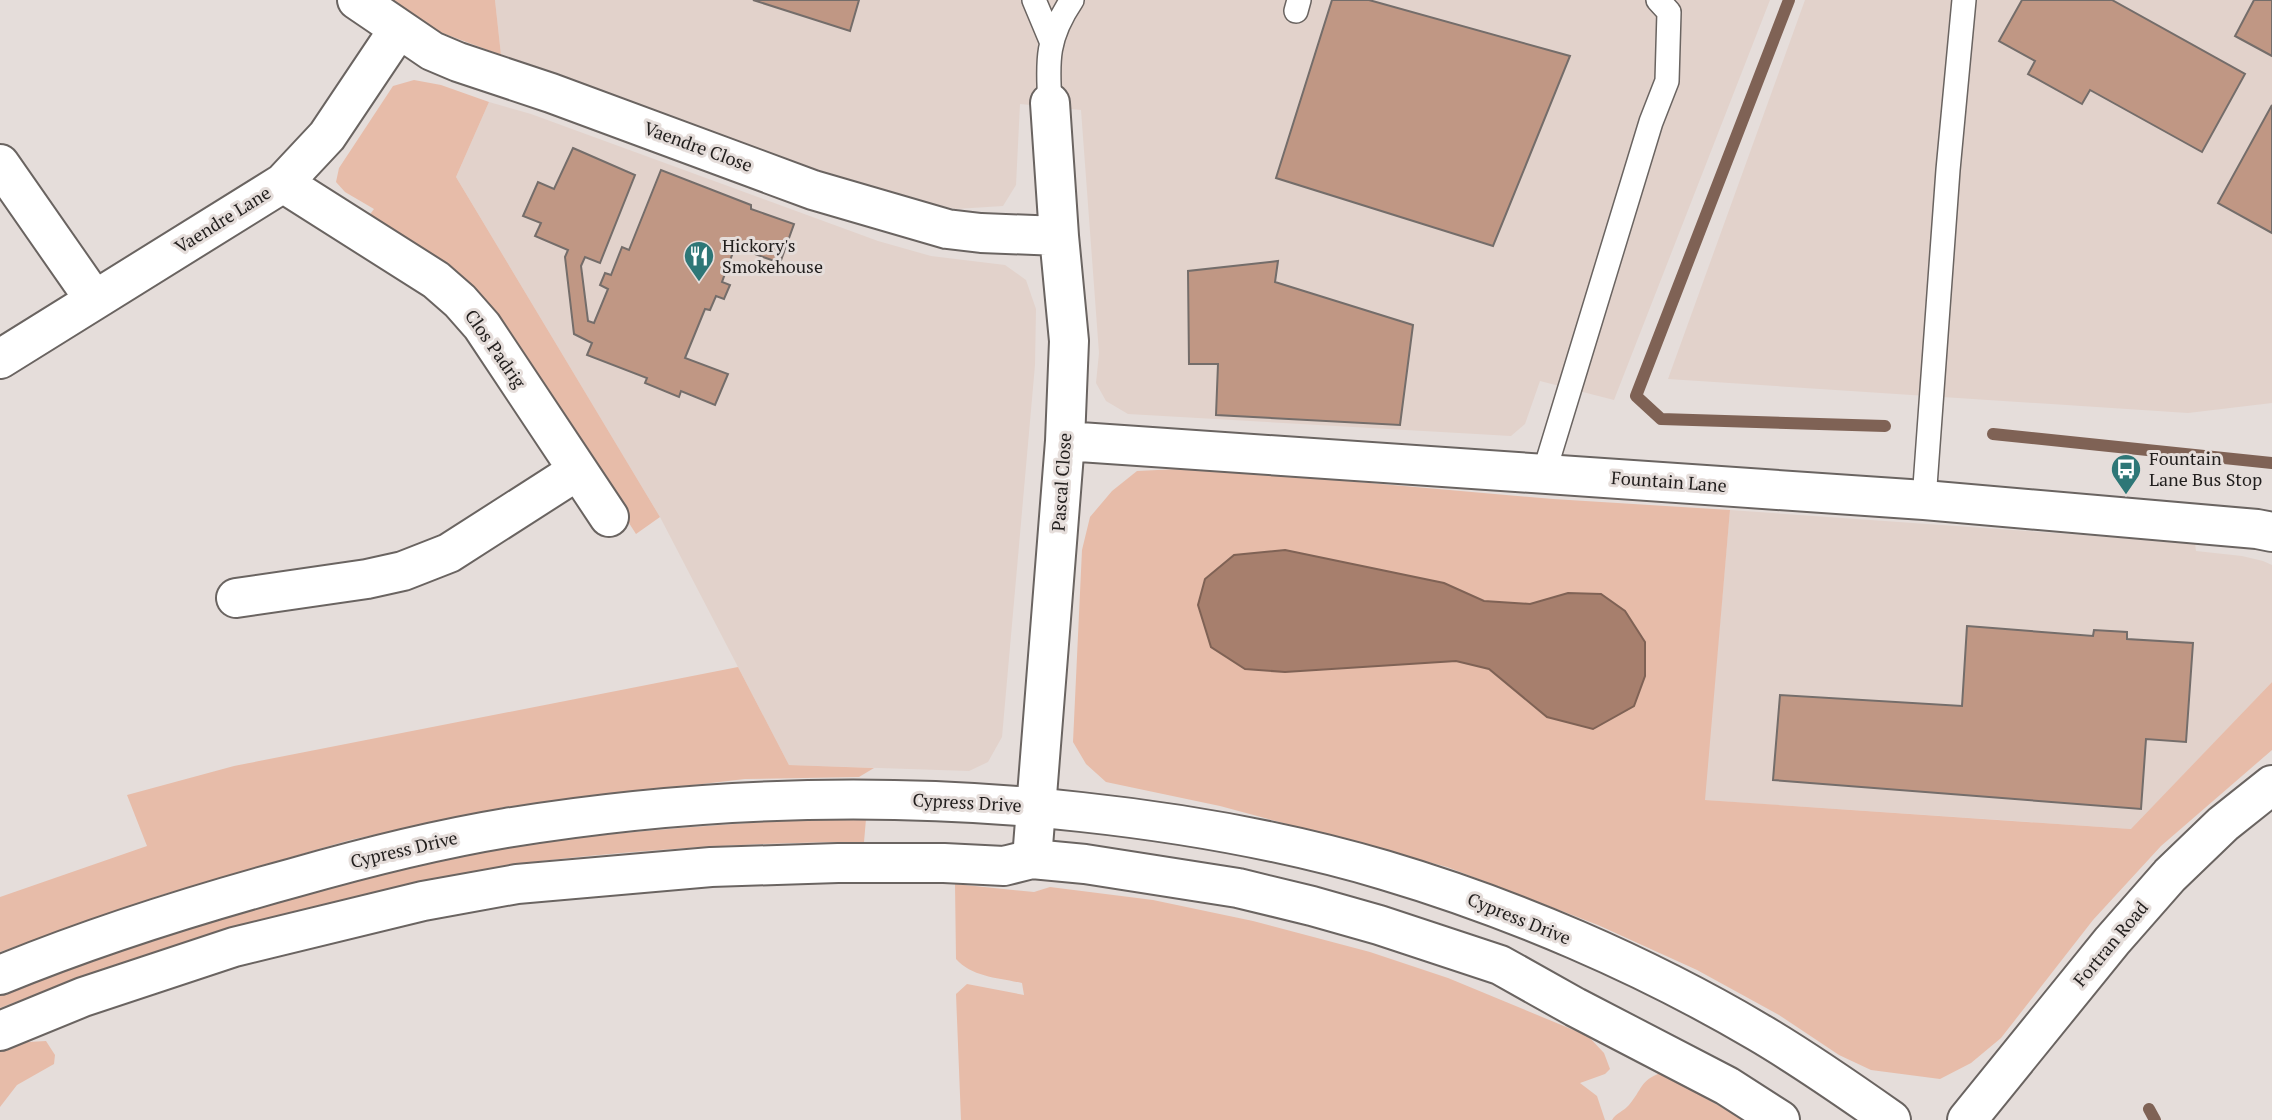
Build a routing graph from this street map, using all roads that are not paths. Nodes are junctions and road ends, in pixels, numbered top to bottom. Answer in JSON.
{"nodes":[{"id":1,"x":357,"y":0,"type":"edge"},
{"id":2,"x":1034,"y":0,"type":"edge"},
{"id":3,"x":1072,"y":0,"type":"edge"},
{"id":4,"x":1658,"y":0,"type":"edge"},
{"id":5,"x":1965,"y":0,"type":"edge"},
{"id":6,"x":398,"y":30,"type":"junction"},
{"id":7,"x":1052,"y":43,"type":"junction"},
{"id":8,"x":1049,"y":103,"type":"joint"},
{"id":9,"x":0,"y":164,"type":"edge"},
{"id":10,"x":283,"y":183,"type":"junction"},
{"id":11,"x":1059,"y":236,"type":"junction"},
{"id":12,"x":94,"y":299,"type":"junction"},
{"id":13,"x":0,"y":359,"type":"edge"},
{"id":14,"x":1065,"y":441,"type":"junction"},
{"id":15,"x":577,"y":471,"type":"junction"},
{"id":16,"x":1544,"y":473,"type":"junction"},
{"id":17,"x":1924,"y":500,"type":"junction"},
{"id":18,"x":609,"y":517,"type":"dead end"},
{"id":19,"x":2272,"y":532,"type":"edge"},
{"id":20,"x":236,"y":598,"type":"dead end"},
{"id":21,"x":2272,"y":785,"type":"edge"},
{"id":22,"x":1036,"y":807,"type":"junction"},
{"id":23,"x":1032,"y":859,"type":"junction"},
{"id":24,"x":0,"y":975,"type":"edge"},
{"id":25,"x":0,"y":1031,"type":"edge"},
{"id":26,"x":1780,"y":1120,"type":"edge"},
{"id":27,"x":1891,"y":1120,"type":"edge"},
{"id":28,"x":1967,"y":1120,"type":"edge"}],
"edges":[{"from":1,"to":6,"type":"street","name":"Vaendre Close"},
{"from":2,"to":7,"type":"lane"},
{"from":3,"to":7,"type":"lane"},
{"from":4,"to":16,"type":"lane"},
{"from":5,"to":17,"type":"lane"},
{"from":6,"to":10,"type":"street","name":"Vaendre Lane"},
{"from":6,"to":11,"type":"street","name":"Vaendre Close"},
{"from":7,"to":8,"type":"lane"},
{"from":8,"to":11,"type":"street","name":"Pascal Close"},
{"from":9,"to":12,"type":"street"},
{"from":10,"to":12,"type":"street","name":"Vaendre Lane"},
{"from":10,"to":15,"type":"street","name":"Clos Padrig"},
{"from":11,"to":14,"type":"street","name":"Pascal Close"},
{"from":12,"to":13,"type":"street","name":"Vaendre Lane"},
{"from":14,"to":16,"type":"street","name":"Fountain Lane"},
{"from":14,"to":22,"type":"street","name":"Pascal Close"},
{"from":15,"to":18,"type":"street","name":"Clos Padrig"},
{"from":15,"to":20,"type":"street"},
{"from":16,"to":17,"type":"street","name":"Fountain Lane"},
{"from":17,"to":19,"type":"street","name":"Fountain Lane"},
{"from":21,"to":28,"type":"street","name":"Fortran Road"},
{"from":22,"to":23,"type":"street","name":"Pascal Close"},
{"from":22,"to":24,"type":"street","name":"Cypress Drive"},
{"from":22,"to":27,"type":"street","name":"Cypress Drive"},
{"from":23,"to":25,"type":"street"},
{"from":23,"to":26,"type":"street"}]}
